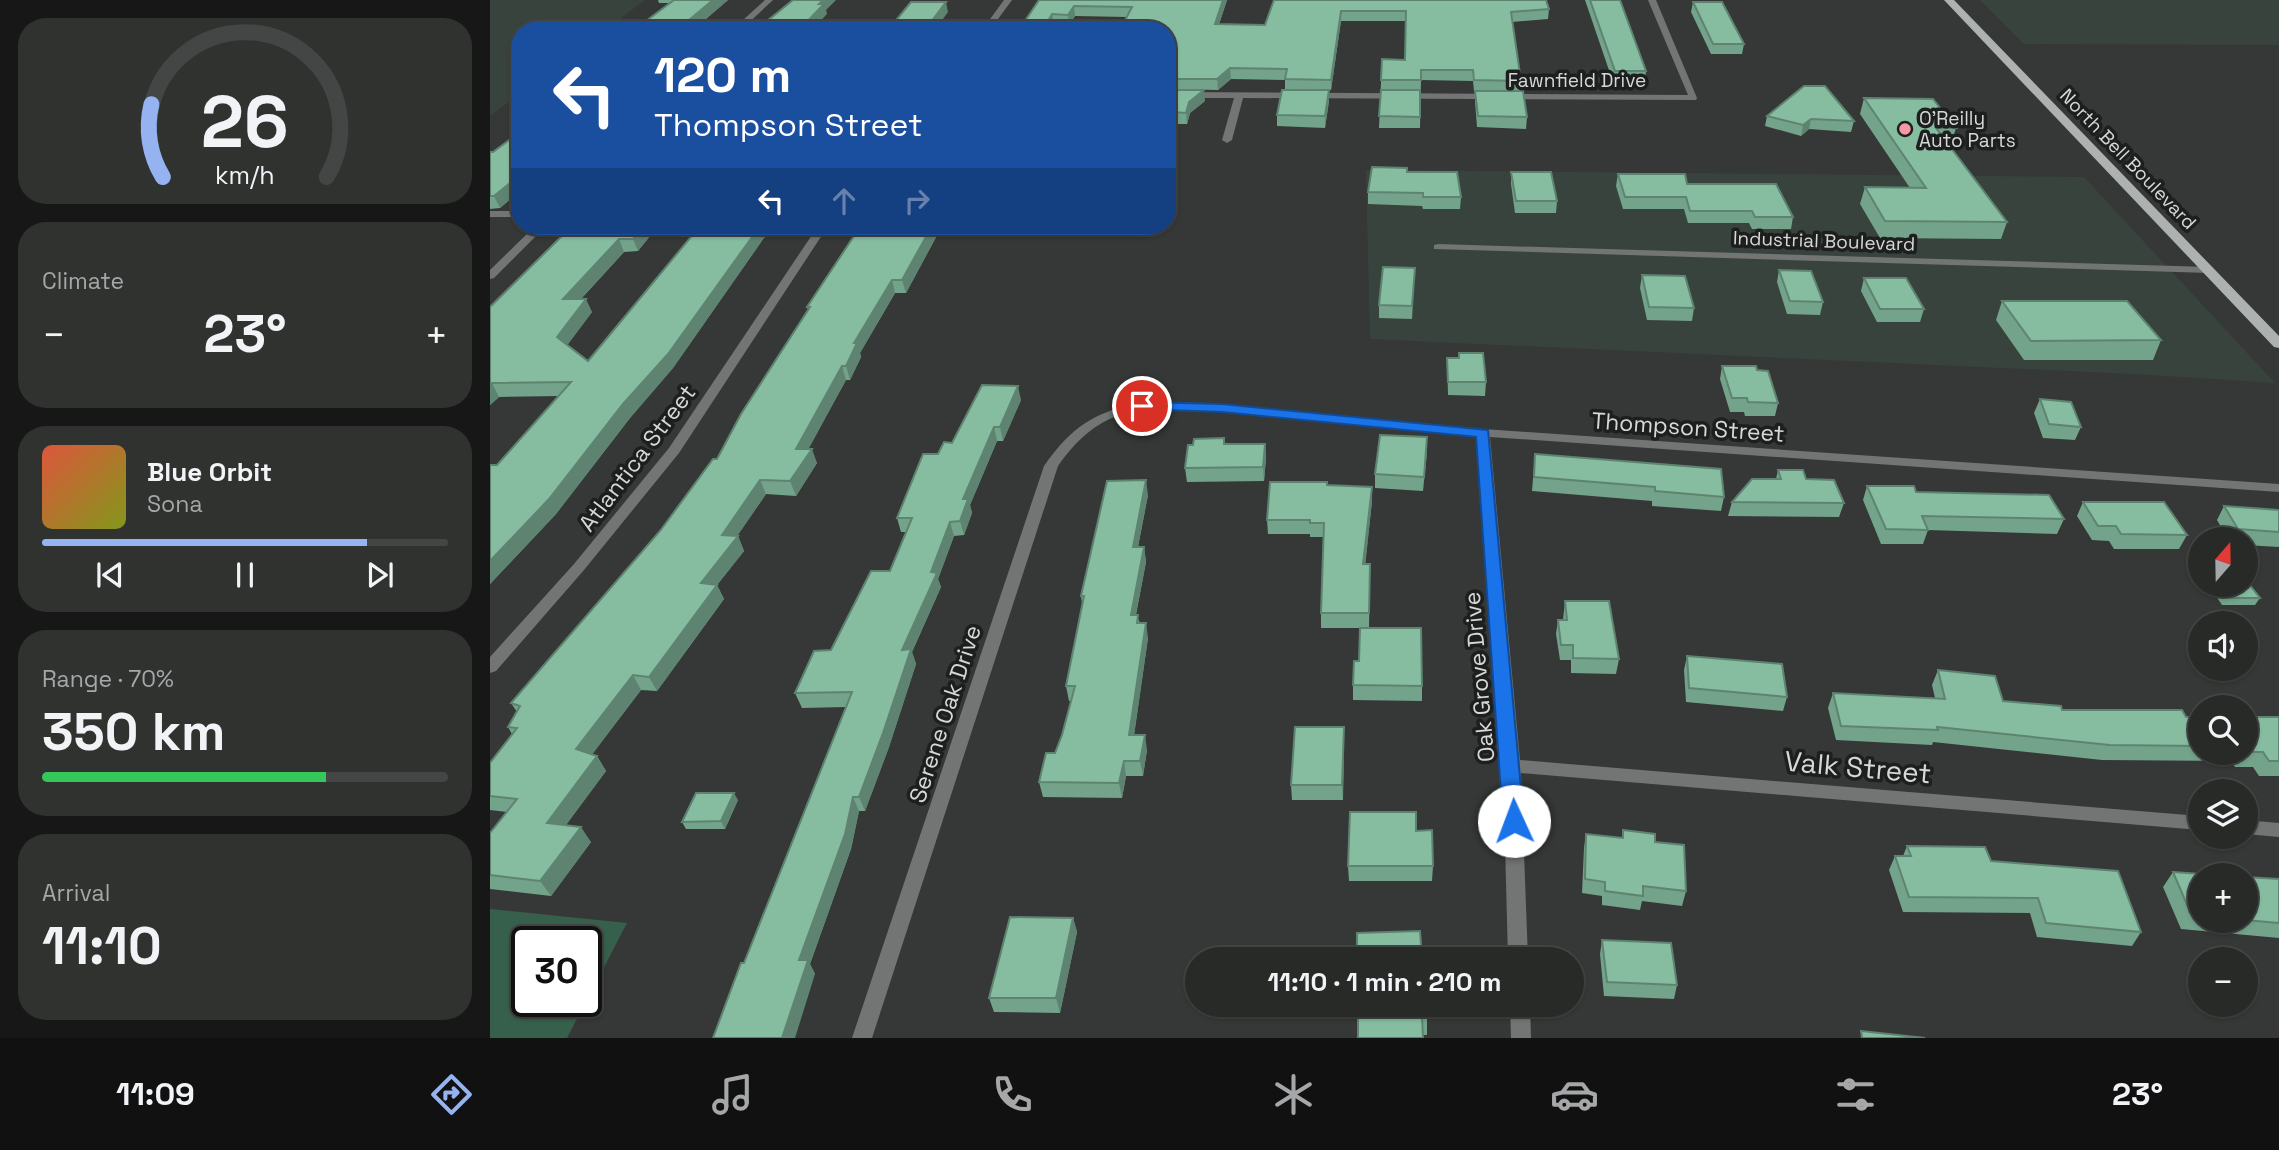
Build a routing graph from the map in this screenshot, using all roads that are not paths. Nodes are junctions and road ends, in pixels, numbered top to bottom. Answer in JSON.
{"nodes":[{"id":1,"x":769,"y":0,"type":"edge"},
{"id":2,"x":1008,"y":0,"type":"edge"},
{"id":3,"x":1652,"y":0,"type":"edge"},
{"id":4,"x":1949,"y":0,"type":"edge"},
{"id":5,"x":746,"y":21,"type":"edge"},
{"id":6,"x":993,"y":21,"type":"edge"},
{"id":7,"x":1176,"y":95,"type":"edge"},
{"id":8,"x":1239,"y":96,"type":"junction"},
{"id":9,"x":1227,"y":140,"type":"dead end"},
{"id":10,"x":490,"y":214,"type":"edge"},
{"id":11,"x":511,"y":214,"type":"edge"},
{"id":12,"x":532,"y":235,"type":"edge"},
{"id":13,"x":817,"y":235,"type":"edge"},
{"id":14,"x":1438,"y":247,"type":"dead end"},
{"id":15,"x":2209,"y":270,"type":"junction"},
{"id":16,"x":490,"y":276,"type":"edge"},
{"id":17,"x":2279,"y":344,"type":"edge"},
{"id":18,"x":1097,"y":421,"type":"joint"},
{"id":19,"x":1483,"y":433,"type":"junction"},
{"id":20,"x":2279,"y":488,"type":"edge"},
{"id":21,"x":490,"y":667,"type":"edge"},
{"id":22,"x":1512,"y":766,"type":"junction"},
{"id":23,"x":2188,"y":822,"type":"edge"},
{"id":24,"x":2258,"y":828,"type":"edge"},
{"id":25,"x":2279,"y":830,"type":"edge"},
{"id":26,"x":1518,"y":947,"type":"edge"},
{"id":27,"x":1520,"y":1017,"type":"edge"},
{"id":28,"x":862,"y":1038,"type":"edge"},
{"id":29,"x":1521,"y":1038,"type":"edge"}],
"edges":[{"from":1,"to":5,"type":"street"},
{"from":2,"to":6,"type":"street"},
{"from":3,"to":8,"type":"street","name":"Fawnfield Drive"},
{"from":4,"to":15,"type":"main road","name":"North Bell Boulevard"},
{"from":7,"to":8,"type":"street","name":"Fawnfield Drive"},
{"from":8,"to":9,"type":"street"},
{"from":10,"to":11,"type":"street"},
{"from":12,"to":16,"type":"street"},
{"from":13,"to":21,"type":"street","name":"Atlantica Street"},
{"from":14,"to":15,"type":"street","name":"Industrial Boulevard"},
{"from":15,"to":17,"type":"main road","name":"North Bell Boulevard"},
{"from":18,"to":19,"type":"street","name":"Thompson Street"},
{"from":18,"to":28,"type":"street","name":"Serene Oak Drive"},
{"from":19,"to":20,"type":"street","name":"Thompson Street"},
{"from":19,"to":22,"type":"street","name":"Oak Grove Drive"},
{"from":22,"to":23,"type":"street","name":"Valk Street"},
{"from":22,"to":26,"type":"street","name":"Oak Grove Drive"},
{"from":24,"to":25,"type":"street"},
{"from":27,"to":29,"type":"street"}]}
